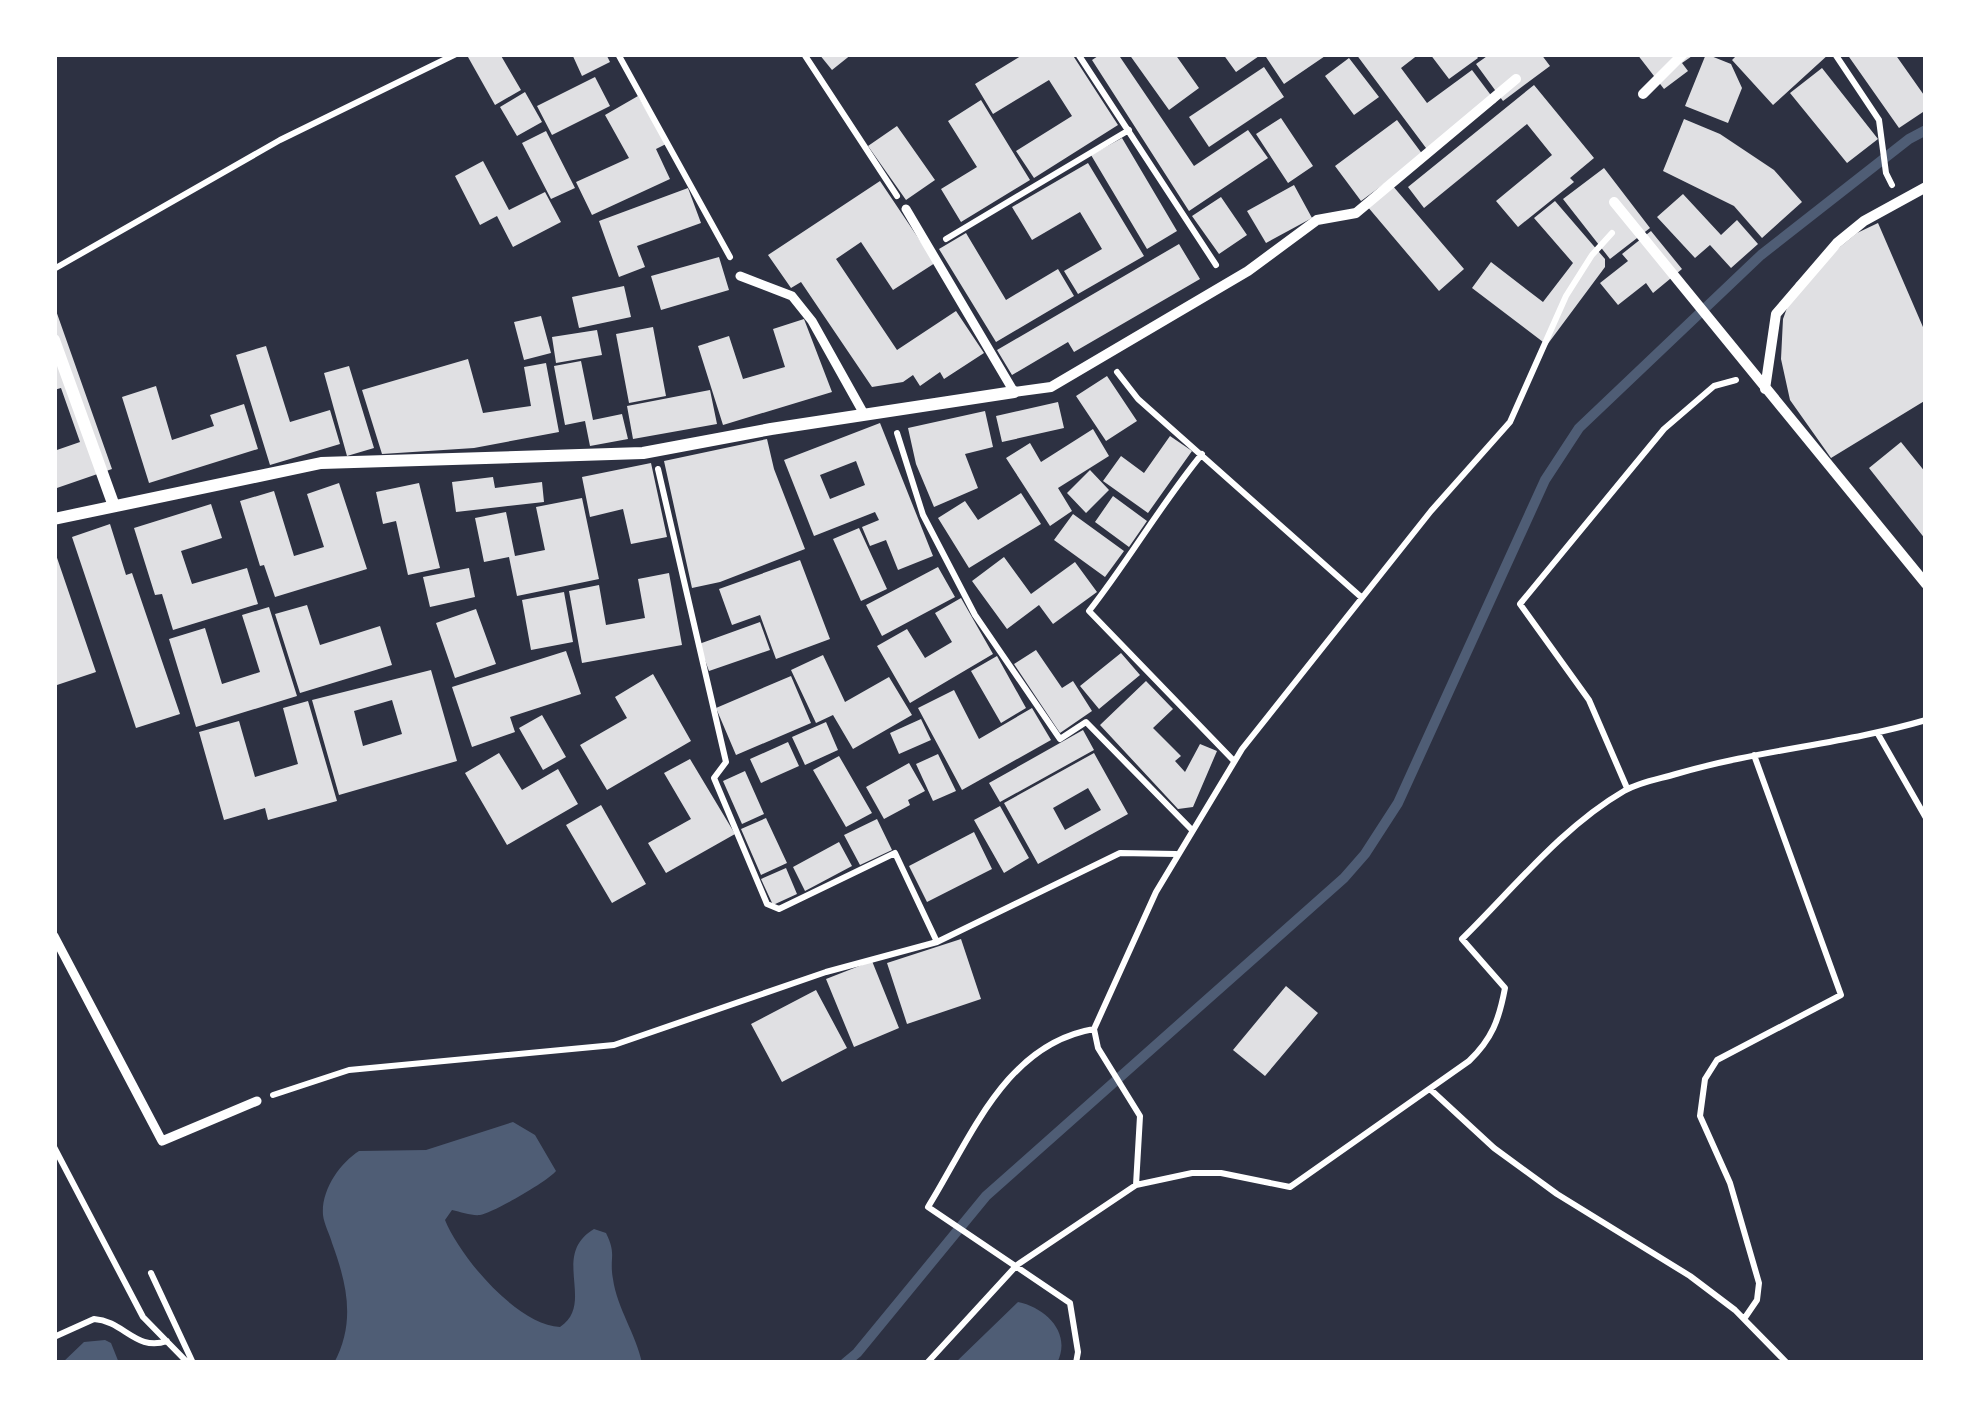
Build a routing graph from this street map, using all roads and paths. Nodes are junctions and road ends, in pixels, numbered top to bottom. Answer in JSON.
{"nodes":[{"id":1,"x":457,"y":54,"type":"edge"},
{"id":2,"x":618,"y":54,"type":"edge"},
{"id":3,"x":804,"y":54,"type":"edge"},
{"id":4,"x":1078,"y":54,"type":"edge"},
{"id":5,"x":1683,"y":54,"type":"edge"},
{"id":6,"x":1834,"y":54,"type":"edge"},
{"id":7,"x":1516,"y":79,"type":"dead end"},
{"id":8,"x":1643,"y":94,"type":"dead end"},
{"id":9,"x":1129,"y":130,"type":"junction"},
{"id":10,"x":1886,"y":173,"type":"dead end"},
{"id":11,"x":1926,"y":187,"type":"edge"},
{"id":12,"x":1614,"y":202,"type":"dead end"},
{"id":13,"x":906,"y":209,"type":"joint"},
{"id":14,"x":1627,"y":218,"type":"junction"},
{"id":15,"x":932,"y":247,"type":"junction"},
{"id":16,"x":54,"y":269,"type":"edge"},
{"id":17,"x":740,"y":276,"type":"joint"},
{"id":18,"x":1227,"y":283,"type":"junction"},
{"id":19,"x":54,"y":340,"type":"edge"},
{"id":20,"x":1103,"y":356,"type":"junction"},
{"id":21,"x":1751,"y":372,"type":"junction"},
{"id":22,"x":1765,"y":389,"type":"junction"},
{"id":23,"x":1014,"y":392,"type":"junction"},
{"id":24,"x":890,"y":411,"type":"junction"},
{"id":25,"x":864,"y":414,"type":"junction"},
{"id":26,"x":654,"y":452,"type":"junction"},
{"id":27,"x":1202,"y":454,"type":"junction"},
{"id":28,"x":114,"y":506,"type":"junction"},
{"id":29,"x":54,"y":520,"type":"edge"},
{"id":30,"x":1926,"y":584,"type":"edge"},
{"id":31,"x":1361,"y":597,"type":"junction"},
{"id":32,"x":1926,"y":720,"type":"edge"},
{"id":33,"x":1878,"y":734,"type":"junction"},
{"id":34,"x":1754,"y":755,"type":"junction"},
{"id":35,"x":1234,"y":761,"type":"junction"},
{"id":36,"x":1628,"y":788,"type":"junction"},
{"id":37,"x":1926,"y":818,"type":"edge"},
{"id":38,"x":1191,"y":829,"type":"junction"},
{"id":39,"x":1176,"y":854,"type":"junction"},
{"id":40,"x":54,"y":936,"type":"edge"},
{"id":41,"x":938,"y":942,"type":"junction"},
{"id":42,"x":1094,"y":1029,"type":"junction"},
{"id":43,"x":1430,"y":1089,"type":"junction"},
{"id":44,"x":257,"y":1101,"type":"joint"},
{"id":45,"x":54,"y":1147,"type":"edge"},
{"id":46,"x":1136,"y":1185,"type":"junction"},
{"id":47,"x":1014,"y":1263,"type":"junction"},
{"id":48,"x":151,"y":1273,"type":"dead end"},
{"id":49,"x":1744,"y":1319,"type":"junction"},
{"id":50,"x":54,"y":1337,"type":"edge"},
{"id":51,"x":166,"y":1341,"type":"junction"},
{"id":52,"x":190,"y":1363,"type":"edge"},
{"id":53,"x":927,"y":1363,"type":"edge"},
{"id":54,"x":1076,"y":1363,"type":"edge"},
{"id":55,"x":1786,"y":1363,"type":"edge"}],
"edges":[{"from":1,"to":16,"type":"path"},
{"from":2,"to":17,"type":"path"},
{"from":3,"to":13,"type":"path"},
{"from":4,"to":9,"type":"path"},
{"from":5,"to":8,"type":"street"},
{"from":6,"to":10,"type":"path"},
{"from":7,"to":18,"type":"street"},
{"from":9,"to":15,"type":"path"},
{"from":9,"to":18,"type":"path"},
{"from":11,"to":22,"type":"street"},
{"from":12,"to":14,"type":"street"},
{"from":13,"to":15,"type":"lane"},
{"from":14,"to":21,"type":"street"},
{"from":14,"to":31,"type":"path"},
{"from":15,"to":23,"type":"lane"},
{"from":17,"to":25,"type":"lane"},
{"from":18,"to":20,"type":"street"},
{"from":19,"to":28,"type":"street"},
{"from":20,"to":23,"type":"street"},
{"from":20,"to":27,"type":"path"},
{"from":21,"to":22,"type":"street"},
{"from":21,"to":36,"type":"path"},
{"from":22,"to":30,"type":"street"},
{"from":23,"to":24,"type":"street"},
{"from":24,"to":25,"type":"street"},
{"from":24,"to":38,"type":"path"},
{"from":25,"to":26,"type":"street"},
{"from":26,"to":28,"type":"street"},
{"from":26,"to":41,"type":"path"},
{"from":27,"to":31,"type":"path"},
{"from":27,"to":35,"type":"path"},
{"from":28,"to":29,"type":"street"},
{"from":31,"to":35,"type":"path"},
{"from":32,"to":33,"type":"path"},
{"from":33,"to":34,"type":"path"},
{"from":33,"to":37,"type":"path"},
{"from":34,"to":36,"type":"path"},
{"from":34,"to":49,"type":"path"},
{"from":35,"to":38,"type":"path"},
{"from":36,"to":43,"type":"path"},
{"from":38,"to":39,"type":"path"},
{"from":39,"to":41,"type":"path"},
{"from":39,"to":42,"type":"path"},
{"from":40,"to":44,"type":"lane"},
{"from":41,"to":44,"type":"path"},
{"from":42,"to":46,"type":"path"},
{"from":42,"to":47,"type":"path"},
{"from":43,"to":46,"type":"path"},
{"from":43,"to":49,"type":"path"},
{"from":45,"to":51,"type":"path"},
{"from":46,"to":47,"type":"path"},
{"from":47,"to":53,"type":"path"},
{"from":47,"to":54,"type":"path"},
{"from":48,"to":52,"type":"path"},
{"from":49,"to":55,"type":"path"},
{"from":50,"to":51,"type":"path"},
{"from":51,"to":52,"type":"path"}]}
